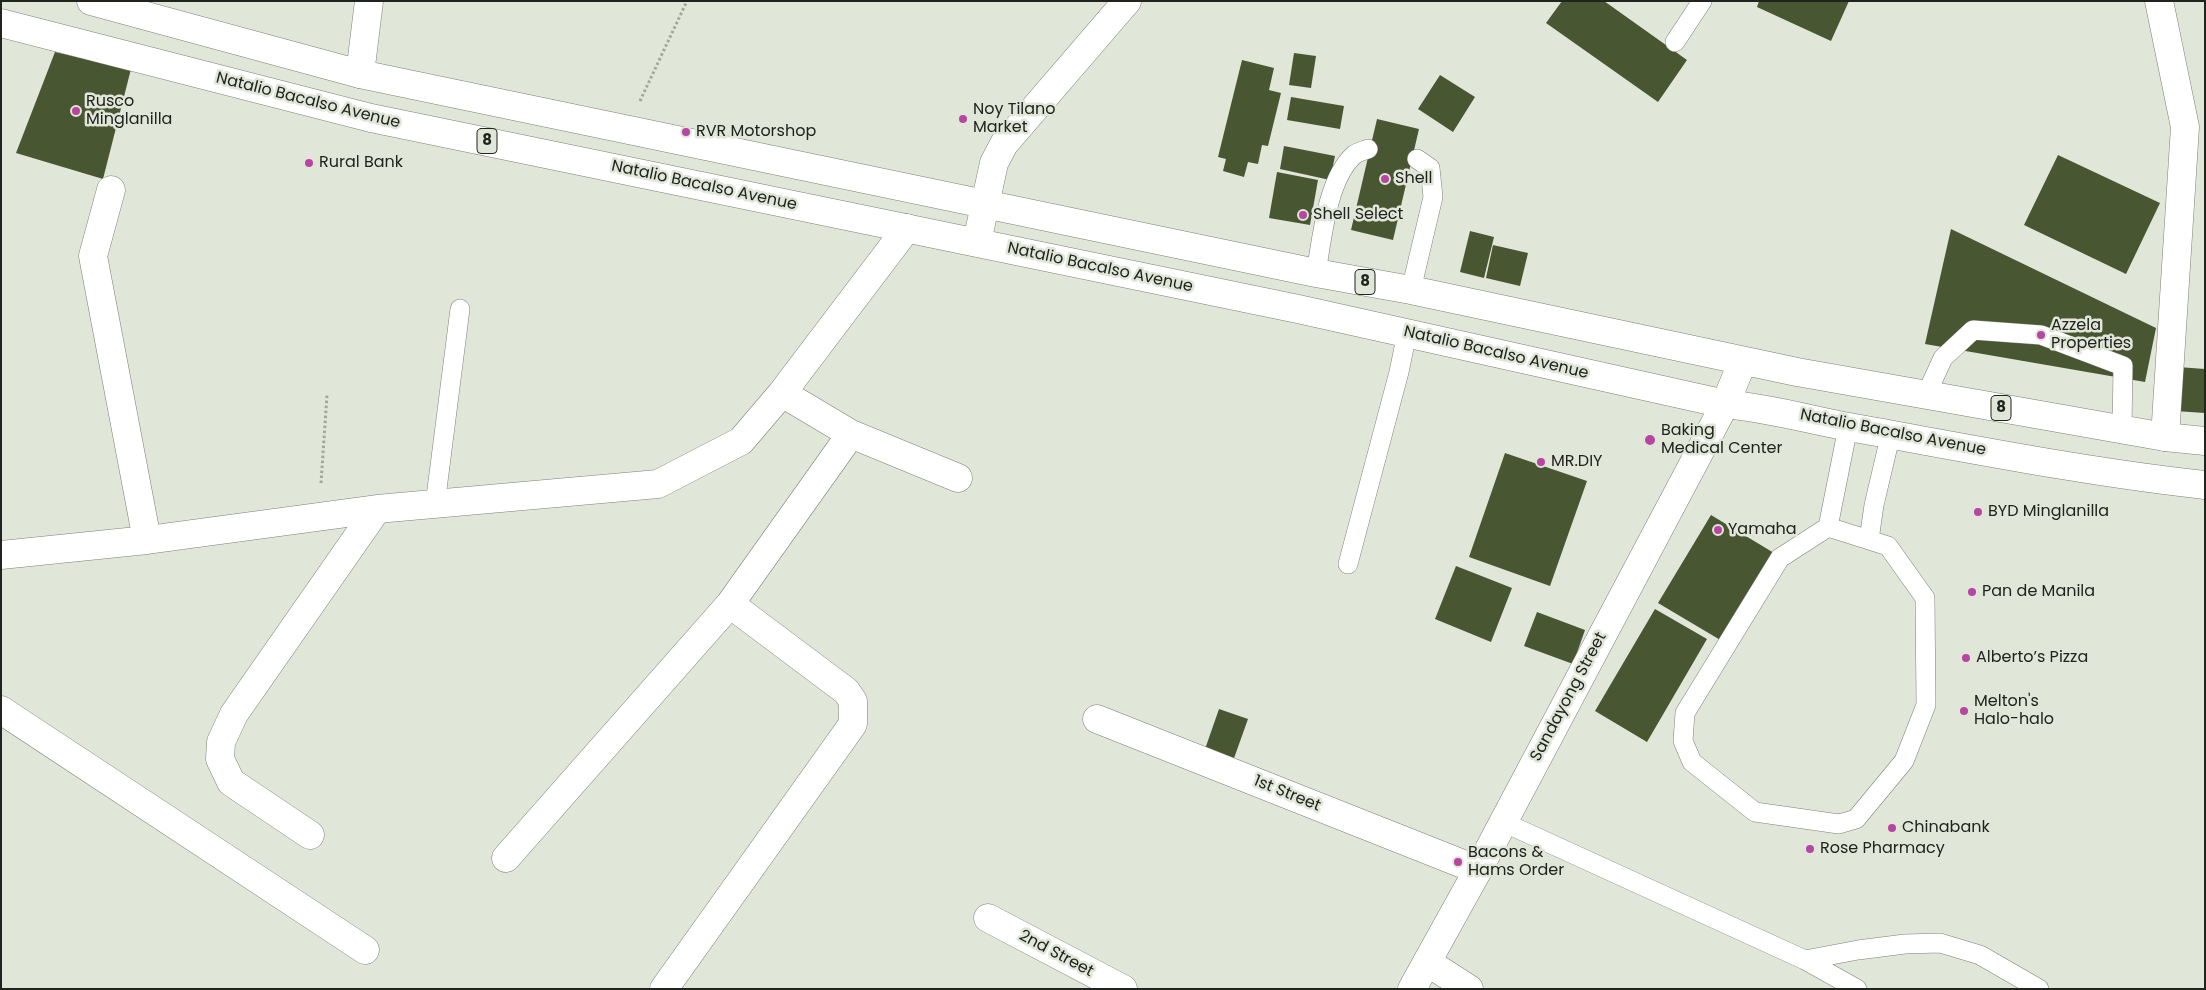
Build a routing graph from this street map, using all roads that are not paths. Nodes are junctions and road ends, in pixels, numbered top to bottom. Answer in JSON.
{"nodes":[{"id":1,"x":91,"y":1,"type":"edge"},
{"id":2,"x":369,"y":1,"type":"edge"},
{"id":3,"x":1127,"y":1,"type":"edge"},
{"id":4,"x":1702,"y":1,"type":"edge"},
{"id":5,"x":2159,"y":1,"type":"edge"},
{"id":6,"x":1,"y":23,"type":"edge"},
{"id":7,"x":1675,"y":42,"type":"dead end"},
{"id":8,"x":360,"y":74,"type":"junction"},
{"id":9,"x":2194,"y":107,"type":"edge"},
{"id":10,"x":1368,"y":149,"type":"dead end"},
{"id":11,"x":1417,"y":159,"type":"dead end"},
{"id":12,"x":111,"y":190,"type":"dead end"},
{"id":13,"x":986,"y":205,"type":"junction"},
{"id":14,"x":907,"y":228,"type":"junction"},
{"id":15,"x":977,"y":242,"type":"junction"},
{"id":16,"x":1316,"y":273,"type":"junction"},
{"id":17,"x":1411,"y":290,"type":"junction"},
{"id":18,"x":460,"y":309,"type":"dead end"},
{"id":19,"x":1407,"y":333,"type":"junction"},
{"id":20,"x":1743,"y":361,"type":"junction"},
{"id":21,"x":782,"y":393,"type":"junction"},
{"id":22,"x":1926,"y":395,"type":"junction"},
{"id":23,"x":1725,"y":404,"type":"junction"},
{"id":24,"x":1848,"y":427,"type":"junction"},
{"id":25,"x":2122,"y":429,"type":"junction"},
{"id":26,"x":1891,"y":433,"type":"junction"},
{"id":27,"x":851,"y":434,"type":"junction"},
{"id":28,"x":2165,"y":437,"type":"junction"},
{"id":29,"x":2205,"y":441,"type":"edge"},
{"id":30,"x":958,"y":478,"type":"dead end"},
{"id":31,"x":2205,"y":485,"type":"edge"},
{"id":32,"x":435,"y":505,"type":"junction"},
{"id":33,"x":377,"y":509,"type":"junction"},
{"id":34,"x":1828,"y":527,"type":"junction"},
{"id":35,"x":147,"y":540,"type":"junction"},
{"id":36,"x":1869,"y":540,"type":"junction"},
{"id":37,"x":1,"y":555,"type":"edge"},
{"id":38,"x":1348,"y":564,"type":"dead end"},
{"id":39,"x":730,"y":604,"type":"junction"},
{"id":40,"x":1,"y":710,"type":"edge"},
{"id":41,"x":1097,"y":719,"type":"dead end"},
{"id":42,"x":1503,"y":822,"type":"junction"},
{"id":43,"x":310,"y":835,"type":"dead end"},
{"id":44,"x":506,"y":858,"type":"dead end"},
{"id":45,"x":1478,"y":870,"type":"junction"},
{"id":46,"x":988,"y":918,"type":"dead end"},
{"id":47,"x":365,"y":950,"type":"dead end"},
{"id":48,"x":1805,"y":960,"type":"junction"},
{"id":49,"x":1427,"y":962,"type":"junction"},
{"id":50,"x":664,"y":989,"type":"edge"},
{"id":51,"x":1123,"y":989,"type":"edge"},
{"id":52,"x":1412,"y":989,"type":"edge"},
{"id":53,"x":1469,"y":989,"type":"edge"},
{"id":54,"x":1857,"y":989,"type":"edge"},
{"id":55,"x":2040,"y":989,"type":"edge"}],
"edges":[{"from":1,"to":8,"type":"main road","number":"8"},
{"from":2,"to":8,"type":"main road"},
{"from":3,"to":13,"type":"main road"},
{"from":4,"to":7,"type":"lane"},
{"from":5,"to":9,"type":"main road"},
{"from":6,"to":14,"type":"main road","name":"Natalio Bacalso Avenue","number":"8"},
{"from":8,"to":13,"type":"main road","number":"8"},
{"from":9,"to":28,"type":"main road"},
{"from":10,"to":16,"type":"lane"},
{"from":11,"to":17,"type":"lane"},
{"from":12,"to":35,"type":"main road"},
{"from":13,"to":15,"type":"main road"},
{"from":13,"to":16,"type":"main road","number":"8"},
{"from":14,"to":15,"type":"main road","name":"Natalio Bacalso Avenue","number":"8"},
{"from":14,"to":21,"type":"main road"},
{"from":15,"to":19,"type":"main road","name":"Natalio Bacalso Avenue","number":"8"},
{"from":16,"to":17,"type":"main road","number":"8"},
{"from":17,"to":20,"type":"main road","number":"8"},
{"from":18,"to":32,"type":"lane"},
{"from":19,"to":23,"type":"main road","name":"Natalio Bacalso Avenue","number":"8"},
{"from":19,"to":38,"type":"lane"},
{"from":20,"to":22,"type":"main road","number":"8"},
{"from":20,"to":23,"type":"main road","name":"Sandayong Street"},
{"from":21,"to":27,"type":"main road"},
{"from":21,"to":32,"type":"main road"},
{"from":22,"to":25,"type":"main road","number":"8"},
{"from":22,"to":25,"type":"lane"},
{"from":23,"to":24,"type":"main road","name":"Natalio Bacalso Avenue","number":"8"},
{"from":23,"to":42,"type":"main road","name":"Sandayong Street"},
{"from":24,"to":26,"type":"main road","name":"Natalio Bacalso Avenue","number":"8"},
{"from":24,"to":34,"type":"lane"},
{"from":25,"to":28,"type":"main road","number":"8"},
{"from":26,"to":31,"type":"main road","name":"Natalio Bacalso Avenue","number":"8"},
{"from":26,"to":36,"type":"lane"},
{"from":27,"to":30,"type":"main road"},
{"from":27,"to":39,"type":"main road"},
{"from":28,"to":29,"type":"main road","number":"8"},
{"from":32,"to":33,"type":"main road"},
{"from":33,"to":35,"type":"main road"},
{"from":33,"to":43,"type":"main road"},
{"from":34,"to":36,"type":"lane"},
{"from":34,"to":36,"type":"lane"},
{"from":35,"to":37,"type":"main road"},
{"from":39,"to":44,"type":"main road"},
{"from":39,"to":50,"type":"main road"},
{"from":40,"to":47,"type":"main road"},
{"from":41,"to":45,"type":"main road","name":"1st Street"},
{"from":42,"to":45,"type":"main road","name":"Sandayong Street"},
{"from":42,"to":48,"type":"lane"},
{"from":45,"to":49,"type":"main road","name":"Sandayong Street"},
{"from":46,"to":51,"type":"main road","name":"2nd Street"},
{"from":48,"to":54,"type":"lane"},
{"from":48,"to":55,"type":"lane"},
{"from":49,"to":52,"type":"main road","name":"Sandayong Street"},
{"from":49,"to":53,"type":"main road"}]}
